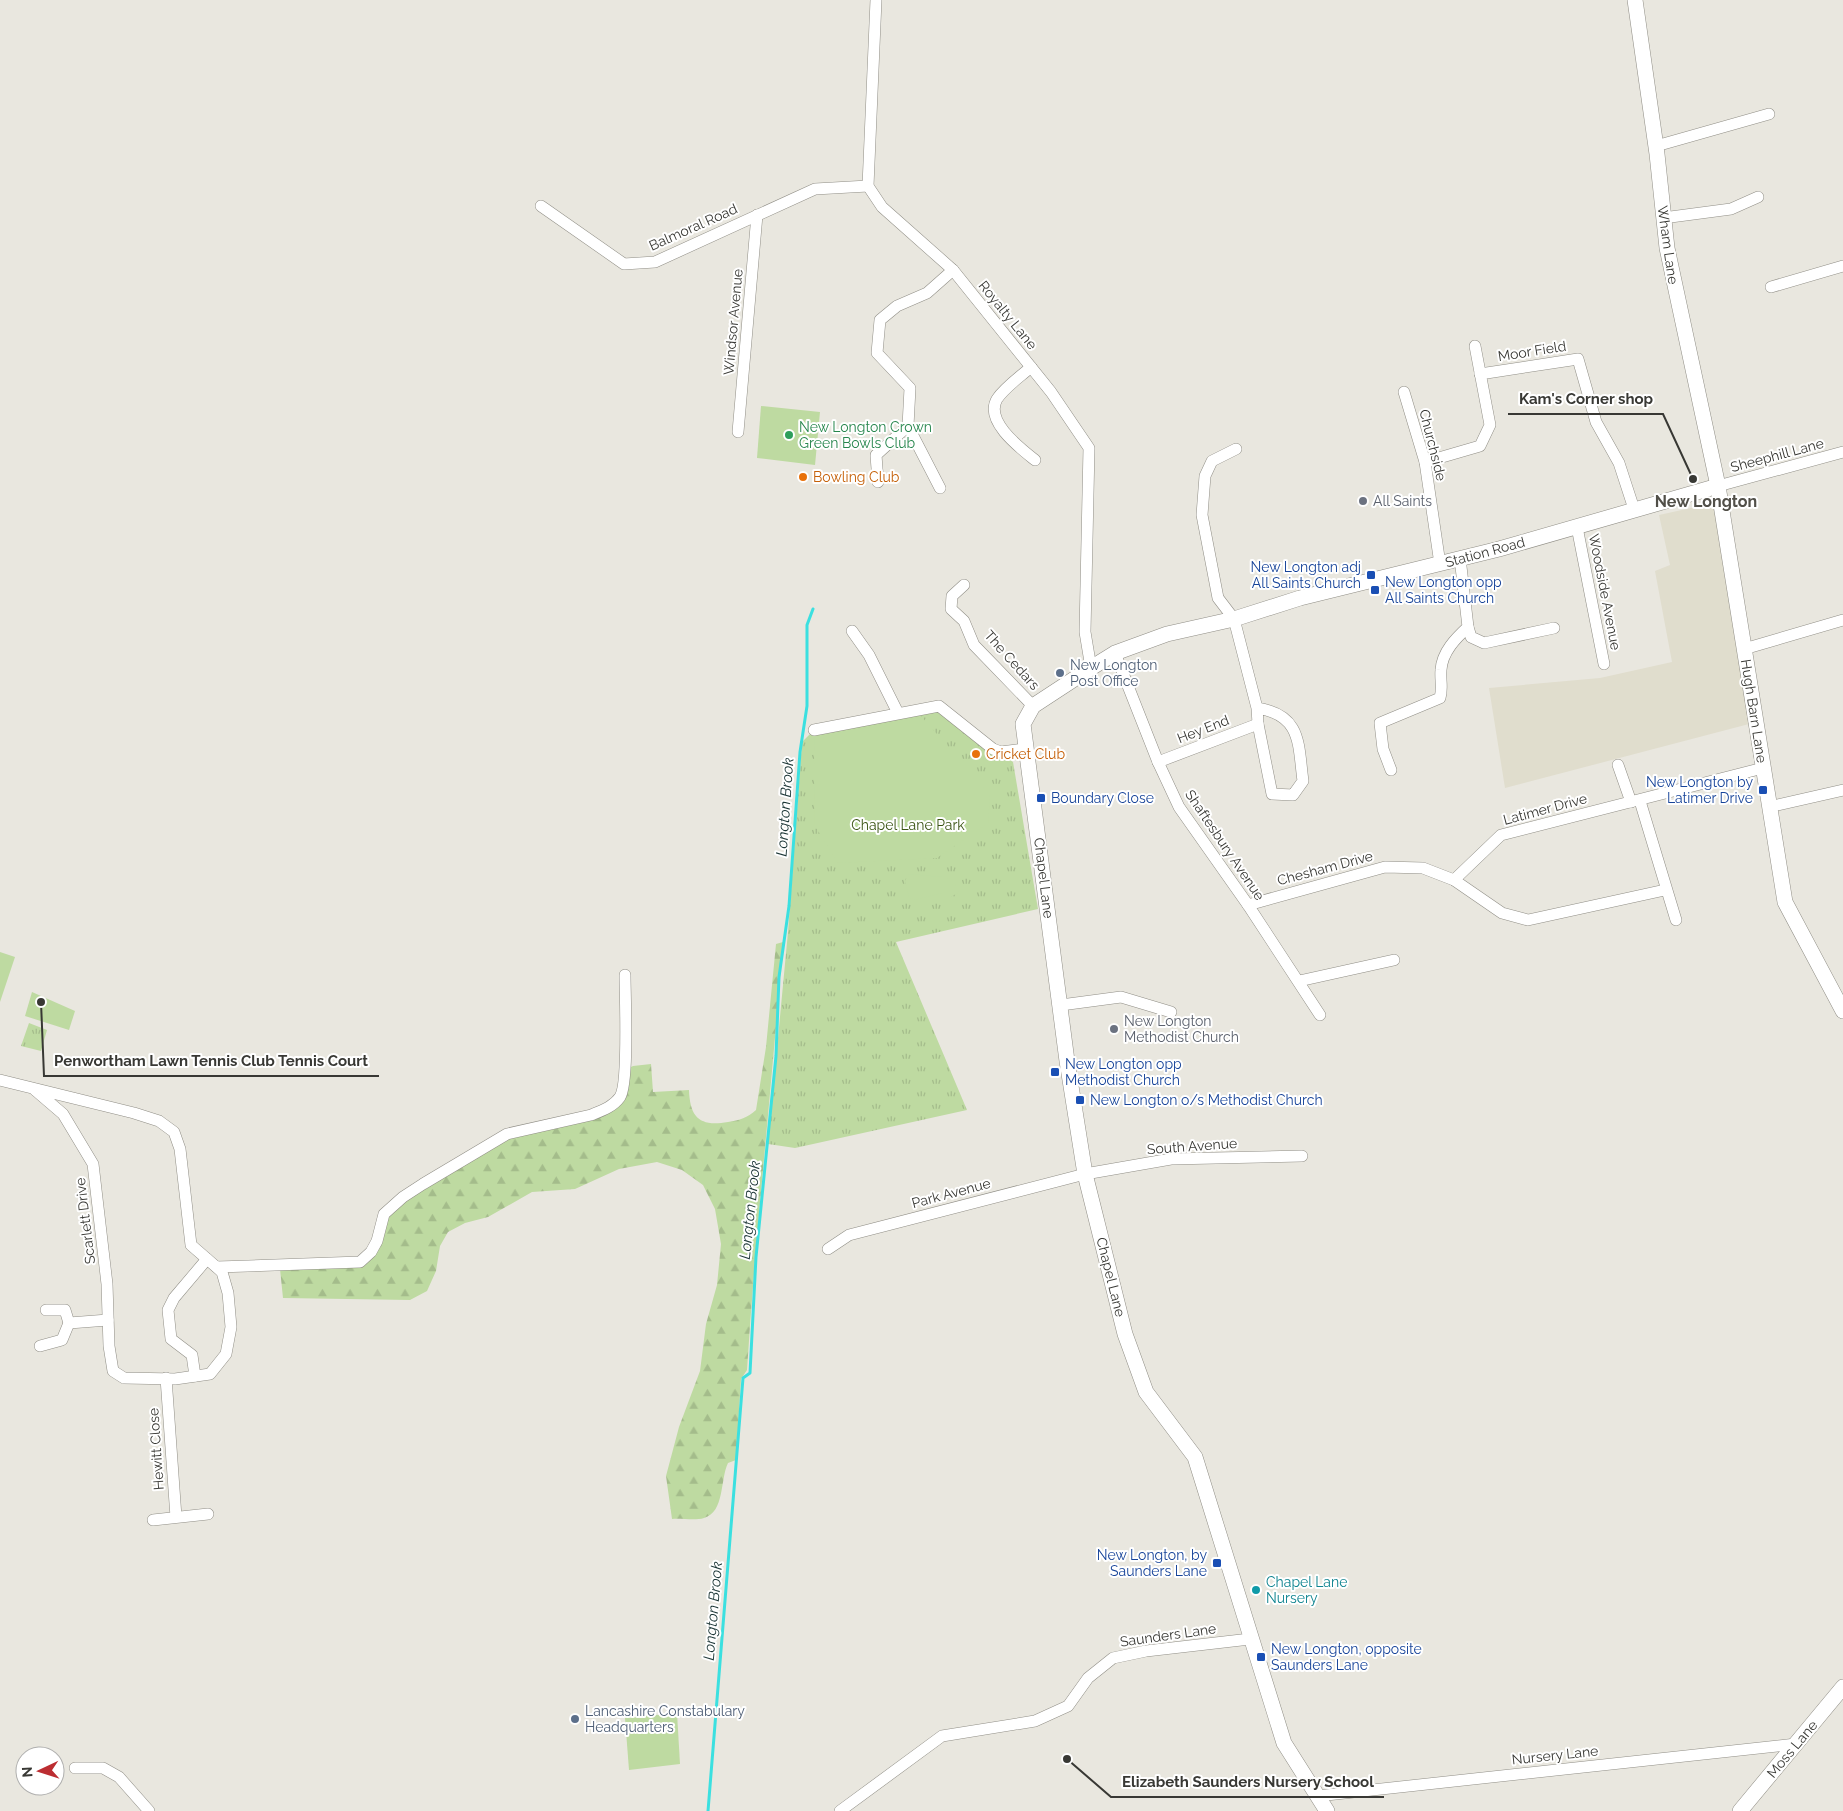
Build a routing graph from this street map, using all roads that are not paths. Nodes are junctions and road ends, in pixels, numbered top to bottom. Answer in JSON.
{"nodes":[{"id":1,"x":876,"y":0,"type":"edge"},
{"id":2,"x":1635,"y":0,"type":"edge"},
{"id":3,"x":1769,"y":114,"type":"dead end"},
{"id":4,"x":1656,"y":146,"type":"junction"},
{"id":5,"x":868,"y":186,"type":"junction"},
{"id":6,"x":1758,"y":196,"type":"dead end"},
{"id":7,"x":541,"y":206,"type":"dead end"},
{"id":8,"x":757,"y":215,"type":"junction"},
{"id":9,"x":1663,"y":218,"type":"junction"},
{"id":10,"x":1843,"y":266,"type":"edge"},
{"id":11,"x":953,"y":270,"type":"junction"},
{"id":12,"x":1771,"y":287,"type":"dead end"},
{"id":13,"x":1475,"y":346,"type":"dead end"},
{"id":14,"x":1031,"y":367,"type":"junction"},
{"id":15,"x":1480,"y":374,"type":"junction"},
{"id":16,"x":1404,"y":392,"type":"dead end"},
{"id":17,"x":908,"y":426,"type":"junction"},
{"id":18,"x":738,"y":432,"type":"dead end"},
{"id":19,"x":1236,"y":449,"type":"dead end"},
{"id":20,"x":1843,"y":452,"type":"edge"},
{"id":21,"x":1035,"y":460,"type":"dead end"},
{"id":22,"x":1424,"y":462,"type":"junction"},
{"id":23,"x":878,"y":482,"type":"dead end"},
{"id":24,"x":1718,"y":486,"type":"junction"},
{"id":25,"x":940,"y":488,"type":"dead end"},
{"id":26,"x":1634,"y":509,"type":"junction"},
{"id":27,"x":1577,"y":527,"type":"junction"},
{"id":28,"x":1460,"y":558,"type":"junction"},
{"id":29,"x":1440,"y":564,"type":"junction"},
{"id":30,"x":964,"y":585,"type":"dead end"},
{"id":31,"x":1234,"y":620,"type":"junction"},
{"id":32,"x":1843,"y":622,"type":"edge"},
{"id":33,"x":1468,"y":627,"type":"junction"},
{"id":34,"x":1554,"y":628,"type":"dead end"},
{"id":35,"x":852,"y":631,"type":"dead end"},
{"id":36,"x":1744,"y":648,"type":"junction"},
{"id":37,"x":1115,"y":653,"type":"junction"},
{"id":38,"x":1604,"y":664,"type":"dead end"},
{"id":39,"x":1091,"y":668,"type":"junction"},
{"id":40,"x":1033,"y":706,"type":"junction"},
{"id":41,"x":1257,"y":708,"type":"junction"},
{"id":42,"x":898,"y":713,"type":"junction"},
{"id":43,"x":1258,"y":724,"type":"junction"},
{"id":44,"x":814,"y":730,"type":"dead end"},
{"id":45,"x":1024,"y":749,"type":"junction"},
{"id":46,"x":1158,"y":762,"type":"junction"},
{"id":47,"x":1618,"y":766,"type":"dead end"},
{"id":48,"x":1763,"y":768,"type":"junction"},
{"id":49,"x":1391,"y":770,"type":"dead end"},
{"id":50,"x":1843,"y":790,"type":"edge"},
{"id":51,"x":1636,"y":801,"type":"junction"},
{"id":52,"x":1769,"y":807,"type":"junction"},
{"id":53,"x":1454,"y":880,"type":"junction"},
{"id":54,"x":1665,"y":890,"type":"junction"},
{"id":55,"x":1248,"y":905,"type":"junction"},
{"id":56,"x":1676,"y":920,"type":"dead end"},
{"id":57,"x":1394,"y":960,"type":"dead end"},
{"id":58,"x":625,"y":975,"type":"dead end"},
{"id":59,"x":1299,"y":981,"type":"junction"},
{"id":60,"x":1061,"y":1005,"type":"junction"},
{"id":61,"x":1843,"y":1011,"type":"edge"},
{"id":62,"x":1171,"y":1012,"type":"dead end"},
{"id":63,"x":1320,"y":1014,"type":"dead end"},
{"id":64,"x":0,"y":1080,"type":"edge"},
{"id":65,"x":34,"y":1090,"type":"junction"},
{"id":66,"x":1302,"y":1156,"type":"dead end"},
{"id":67,"x":1085,"y":1174,"type":"junction"},
{"id":68,"x":828,"y":1249,"type":"dead end"},
{"id":69,"x":207,"y":1259,"type":"junction"},
{"id":70,"x":217,"y":1267,"type":"junction"},
{"id":71,"x":46,"y":1310,"type":"dead end"},
{"id":72,"x":108,"y":1320,"type":"junction"},
{"id":73,"x":69,"y":1323,"type":"junction"},
{"id":74,"x":40,"y":1346,"type":"dead end"},
{"id":75,"x":194,"y":1376,"type":"junction"},
{"id":76,"x":166,"y":1378,"type":"junction"},
{"id":77,"x":208,"y":1514,"type":"dead end"},
{"id":78,"x":176,"y":1517,"type":"junction"},
{"id":79,"x":153,"y":1520,"type":"dead end"},
{"id":80,"x":1250,"y":1639,"type":"junction"},
{"id":81,"x":1843,"y":1687,"type":"edge"},
{"id":82,"x":1796,"y":1744,"type":"junction"},
{"id":83,"x":74,"y":1768,"type":"dead end"},
{"id":84,"x":1317,"y":1796,"type":"junction"},
{"id":85,"x":149,"y":1811,"type":"edge"},
{"id":86,"x":840,"y":1811,"type":"edge"},
{"id":87,"x":1326,"y":1811,"type":"edge"},
{"id":88,"x":1740,"y":1811,"type":"edge"}],
"edges":[{"from":1,"to":5,"type":"street"},
{"from":2,"to":4,"type":"street","name":"Wham Lane"},
{"from":3,"to":4,"type":"street"},
{"from":4,"to":9,"type":"street","name":"Wham Lane"},
{"from":5,"to":8,"type":"street","name":"Balmoral Road"},
{"from":5,"to":11,"type":"street","name":"Royalty Lane"},
{"from":6,"to":9,"type":"street"},
{"from":7,"to":8,"type":"street","name":"Balmoral Road"},
{"from":8,"to":18,"type":"street","name":"Windsor Avenue"},
{"from":9,"to":24,"type":"street","name":"Wham Lane"},
{"from":10,"to":12,"type":"street"},
{"from":11,"to":14,"type":"street","name":"Royalty Lane"},
{"from":11,"to":17,"type":"street"},
{"from":13,"to":15,"type":"street"},
{"from":14,"to":21,"type":"street"},
{"from":14,"to":39,"type":"street","name":"Royalty Lane"},
{"from":15,"to":22,"type":"street"},
{"from":15,"to":26,"type":"street","name":"Moor Field"},
{"from":16,"to":22,"type":"street","name":"Churchside"},
{"from":17,"to":23,"type":"street"},
{"from":17,"to":25,"type":"street"},
{"from":19,"to":31,"type":"street"},
{"from":20,"to":24,"type":"street","name":"Sheephill Lane"},
{"from":22,"to":29,"type":"street","name":"Churchside"},
{"from":24,"to":26,"type":"street","name":"Station Road"},
{"from":24,"to":36,"type":"street","name":"Hugh Barn Lane"},
{"from":26,"to":27,"type":"street","name":"Station Road"},
{"from":27,"to":28,"type":"street","name":"Station Road"},
{"from":27,"to":38,"type":"street","name":"Woodside Avenue"},
{"from":28,"to":29,"type":"street","name":"Station Road"},
{"from":28,"to":33,"type":"street"},
{"from":29,"to":31,"type":"street","name":"Station Road"},
{"from":30,"to":40,"type":"street","name":"The Cedars"},
{"from":31,"to":37,"type":"street","name":"Station Road"},
{"from":31,"to":41,"type":"street"},
{"from":32,"to":36,"type":"street"},
{"from":33,"to":34,"type":"street"},
{"from":33,"to":49,"type":"street"},
{"from":35,"to":42,"type":"street"},
{"from":36,"to":48,"type":"street","name":"Hugh Barn Lane"},
{"from":37,"to":39,"type":"street","name":"Station Road"},
{"from":37,"to":46,"type":"street","name":"Shaftesbury Avenue"},
{"from":39,"to":40,"type":"street","name":"Station Road"},
{"from":40,"to":45,"type":"street","name":"Chapel Lane"},
{"from":41,"to":43,"type":"street"},
{"from":41,"to":43,"type":"street"},
{"from":42,"to":44,"type":"street"},
{"from":42,"to":45,"type":"street"},
{"from":43,"to":46,"type":"street","name":"Hey End"},
{"from":45,"to":60,"type":"street","name":"Chapel Lane"},
{"from":46,"to":55,"type":"street","name":"Shaftesbury Avenue"},
{"from":47,"to":51,"type":"street"},
{"from":48,"to":51,"type":"street","name":"Latimer Drive"},
{"from":48,"to":52,"type":"street","name":"Hugh Barn Lane"},
{"from":50,"to":52,"type":"street"},
{"from":51,"to":53,"type":"street","name":"Latimer Drive"},
{"from":51,"to":54,"type":"street"},
{"from":52,"to":61,"type":"street","name":"Hugh Barn Lane"},
{"from":53,"to":54,"type":"street","name":"Chesham Drive"},
{"from":53,"to":55,"type":"street","name":"Chesham Drive"},
{"from":54,"to":56,"type":"street"},
{"from":55,"to":59,"type":"street","name":"Shaftesbury Avenue"},
{"from":57,"to":59,"type":"street"},
{"from":58,"to":70,"type":"street"},
{"from":59,"to":63,"type":"street","name":"Shaftesbury Avenue"},
{"from":60,"to":62,"type":"street"},
{"from":60,"to":67,"type":"street","name":"Chapel Lane"},
{"from":64,"to":65,"type":"street"},
{"from":65,"to":69,"type":"street"},
{"from":65,"to":72,"type":"street","name":"Scarlett Drive"},
{"from":66,"to":67,"type":"street","name":"South Avenue"},
{"from":67,"to":68,"type":"street","name":"Park Avenue"},
{"from":67,"to":80,"type":"street","name":"Chapel Lane"},
{"from":69,"to":70,"type":"street"},
{"from":69,"to":75,"type":"street"},
{"from":70,"to":75,"type":"street"},
{"from":71,"to":73,"type":"street"},
{"from":72,"to":73,"type":"street"},
{"from":72,"to":76,"type":"street","name":"Scarlett Drive"},
{"from":73,"to":74,"type":"street"},
{"from":75,"to":76,"type":"street"},
{"from":76,"to":78,"type":"street","name":"Hewitt Close"},
{"from":77,"to":78,"type":"street"},
{"from":78,"to":79,"type":"street"},
{"from":80,"to":84,"type":"street","name":"Chapel Lane"},
{"from":80,"to":86,"type":"street","name":"Saunders Lane"},
{"from":81,"to":82,"type":"street","name":"Moss Lane"},
{"from":82,"to":84,"type":"street","name":"Nursery Lane"},
{"from":82,"to":88,"type":"street","name":"Moss Lane"},
{"from":83,"to":85,"type":"street"},
{"from":84,"to":87,"type":"street","name":"Chapel Lane"}]}
